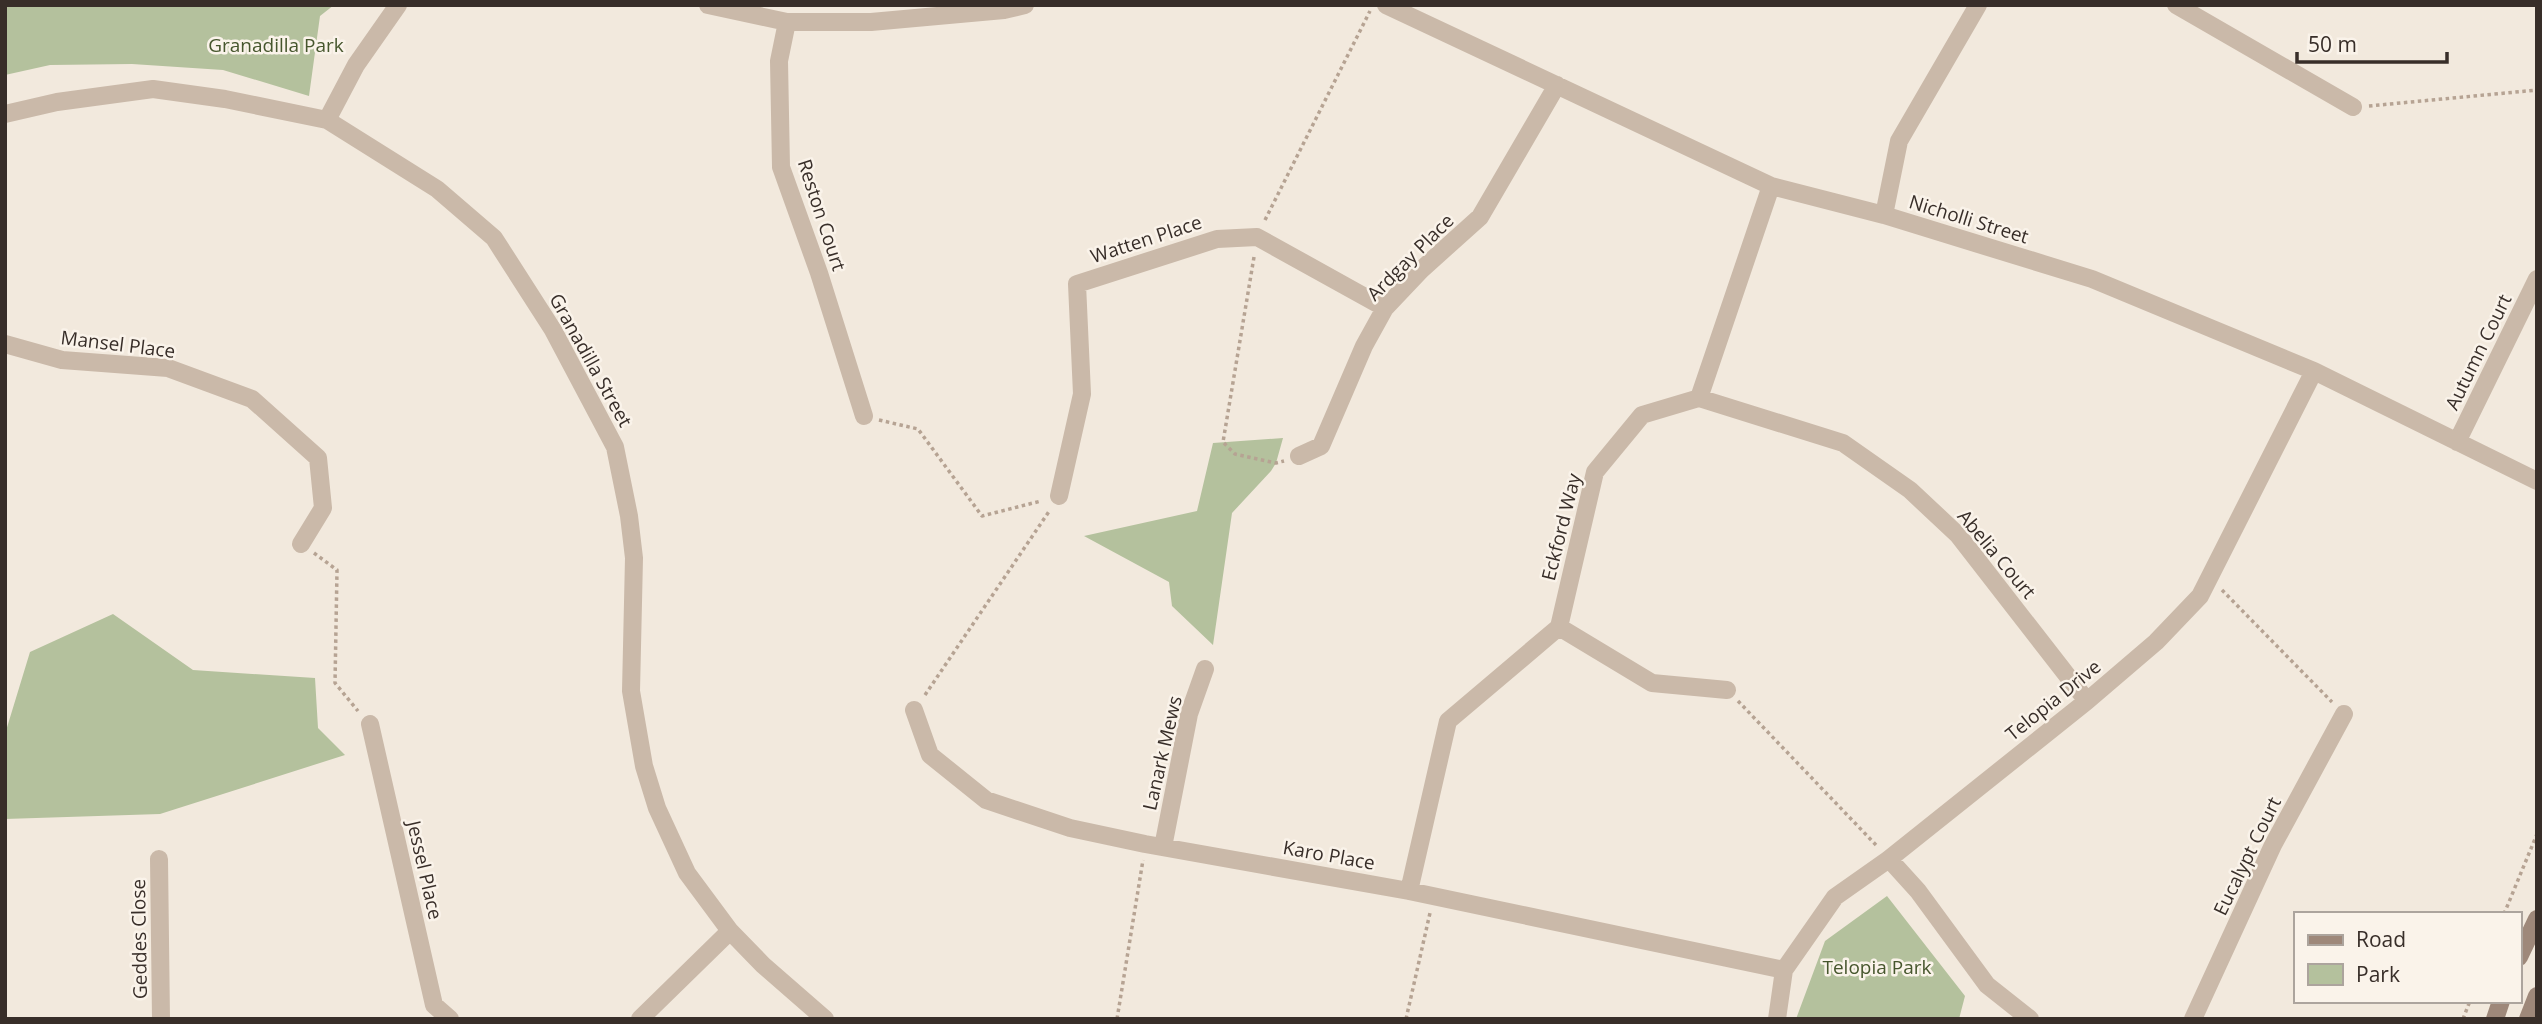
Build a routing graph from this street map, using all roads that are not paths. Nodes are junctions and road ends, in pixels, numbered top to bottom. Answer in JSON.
{"nodes":[{"id":1,"x":398,"y":5,"type":"edge"},
{"id":2,"x":708,"y":5,"type":"edge"},
{"id":3,"x":1025,"y":5,"type":"edge"},
{"id":4,"x":1978,"y":5,"type":"edge"},
{"id":5,"x":2176,"y":5,"type":"edge"},
{"id":6,"x":1394,"y":7,"type":"edge"},
{"id":7,"x":787,"y":22,"type":"junction"},
{"id":8,"x":1556,"y":85,"type":"junction"},
{"id":9,"x":2353,"y":107,"type":"road end"},
{"id":10,"x":5,"y":114,"type":"edge"},
{"id":11,"x":327,"y":120,"type":"junction"},
{"id":12,"x":1771,"y":186,"type":"junction"},
{"id":13,"x":1884,"y":215,"type":"junction"},
{"id":14,"x":2537,"y":279,"type":"edge"},
{"id":15,"x":1385,"y":308,"type":"junction"},
{"id":16,"x":5,"y":344,"type":"edge"},
{"id":17,"x":2314,"y":371,"type":"junction"},
{"id":18,"x":1699,"y":398,"type":"junction"},
{"id":19,"x":863,"y":416,"type":"road end"},
{"id":20,"x":2457,"y":442,"type":"junction"},
{"id":21,"x":1299,"y":456,"type":"road end"},
{"id":22,"x":2537,"y":481,"type":"edge"},
{"id":23,"x":1059,"y":496,"type":"road end"},
{"id":24,"x":301,"y":544,"type":"road end"},
{"id":25,"x":1559,"y":627,"type":"junction"},
{"id":26,"x":1205,"y":668,"type":"dead end"},
{"id":27,"x":1727,"y":690,"type":"road end"},
{"id":28,"x":2087,"y":701,"type":"junction"},
{"id":29,"x":914,"y":710,"type":"road end"},
{"id":30,"x":2344,"y":715,"type":"road end"},
{"id":31,"x":370,"y":724,"type":"road end"},
{"id":32,"x":1154,"y":845,"type":"junction"},
{"id":33,"x":159,"y":859,"type":"dead end"},
{"id":34,"x":1889,"y":859,"type":"junction"},
{"id":35,"x":1409,"y":891,"type":"junction"},
{"id":36,"x":2537,"y":919,"type":"edge"},
{"id":37,"x":730,"y":931,"type":"junction"},
{"id":38,"x":2521,"y":953,"type":"edge"},
{"id":39,"x":1784,"y":970,"type":"junction"},
{"id":40,"x":2537,"y":996,"type":"edge"},
{"id":41,"x":161,"y":1019,"type":"edge"},
{"id":42,"x":450,"y":1019,"type":"edge"},
{"id":43,"x":640,"y":1019,"type":"edge"},
{"id":44,"x":825,"y":1019,"type":"edge"},
{"id":45,"x":1777,"y":1019,"type":"edge"},
{"id":46,"x":2030,"y":1019,"type":"edge"},
{"id":47,"x":2193,"y":1019,"type":"edge"},
{"id":48,"x":2528,"y":1019,"type":"edge"}],
"edges":[{"from":1,"to":11,"type":"street"},
{"from":2,"to":7,"type":"street"},
{"from":3,"to":7,"type":"street"},
{"from":4,"to":13,"type":"street"},
{"from":5,"to":9,"type":"street"},
{"from":6,"to":8,"type":"street","name":"Nicholli Street"},
{"from":7,"to":19,"type":"street","name":"Reston Court"},
{"from":8,"to":12,"type":"street","name":"Nicholli Street"},
{"from":8,"to":15,"type":"street","name":"Ardgay Place"},
{"from":10,"to":11,"type":"street","name":"Granadilla Street"},
{"from":11,"to":37,"type":"street","name":"Granadilla Street"},
{"from":12,"to":13,"type":"street","name":"Nicholli Street"},
{"from":12,"to":18,"type":"street"},
{"from":13,"to":17,"type":"street","name":"Nicholli Street"},
{"from":14,"to":20,"type":"street","name":"Autumn Court"},
{"from":15,"to":21,"type":"street","name":"Ardgay Place"},
{"from":15,"to":23,"type":"street","name":"Watten Place"},
{"from":16,"to":24,"type":"street","name":"Mansel Place"},
{"from":17,"to":20,"type":"street","name":"Nicholli Street"},
{"from":17,"to":28,"type":"street","name":"Telopia Drive"},
{"from":18,"to":25,"type":"street","name":"Eckford Way"},
{"from":18,"to":28,"type":"street","name":"Abelia Court"},
{"from":20,"to":22,"type":"street","name":"Nicholli Street"},
{"from":25,"to":27,"type":"street"},
{"from":25,"to":35,"type":"street"},
{"from":26,"to":32,"type":"street","name":"Lanark Mews"},
{"from":28,"to":34,"type":"street","name":"Telopia Drive"},
{"from":29,"to":32,"type":"street","name":"Karo Place"},
{"from":30,"to":47,"type":"street","name":"Eucalypt Court"},
{"from":31,"to":42,"type":"street","name":"Jessel Place"},
{"from":32,"to":35,"type":"street","name":"Karo Place"},
{"from":33,"to":41,"type":"street","name":"Geddes Close"},
{"from":34,"to":39,"type":"street","name":"Telopia Drive"},
{"from":34,"to":46,"type":"street"},
{"from":35,"to":39,"type":"street","name":"Karo Place"},
{"from":36,"to":38,"type":"main road"},
{"from":37,"to":43,"type":"street"},
{"from":37,"to":44,"type":"street","name":"Granadilla Street"},
{"from":39,"to":45,"type":"street","name":"Telopia Drive"},
{"from":40,"to":48,"type":"main road"}]}
